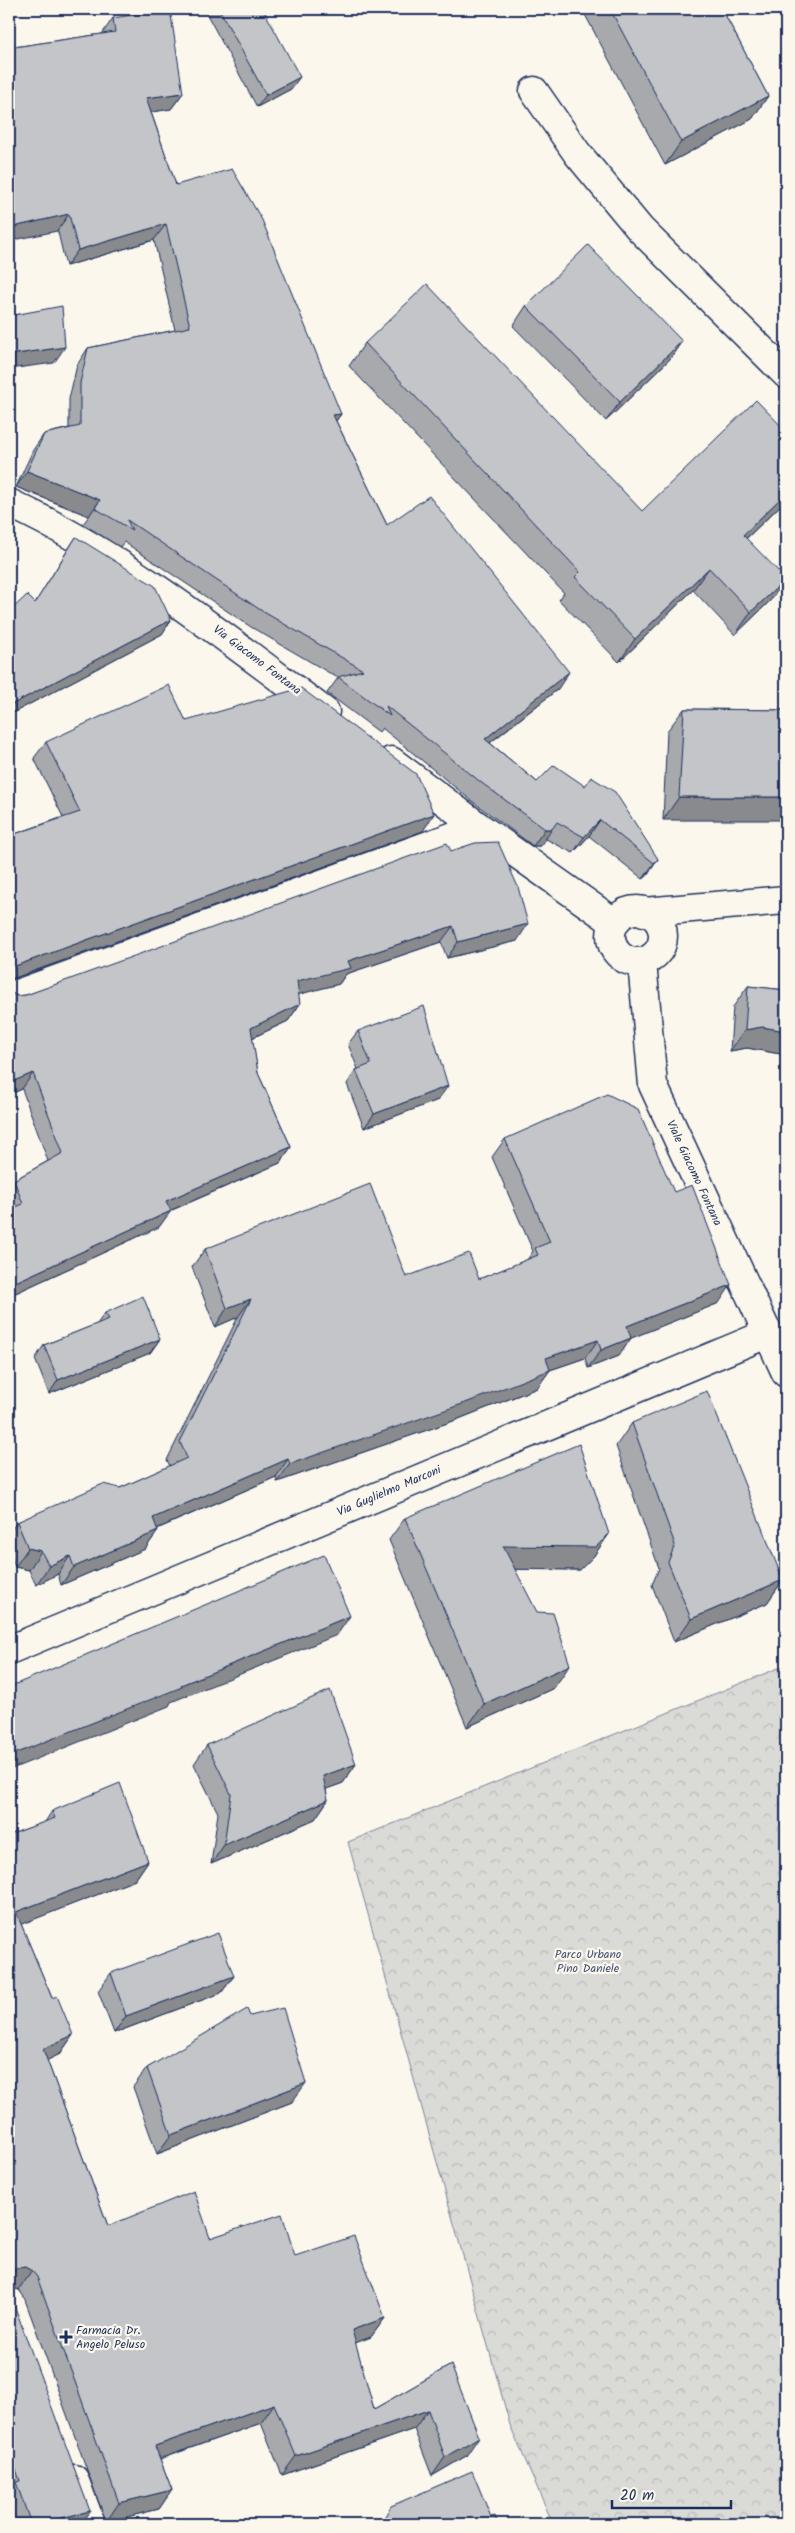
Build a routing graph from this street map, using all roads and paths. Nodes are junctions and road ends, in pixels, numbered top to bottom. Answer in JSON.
{"nodes":[{"id":1,"x":534,"y":91,"type":"dead end"},
{"id":2,"x":786,"y":374,"type":"edge"},
{"id":3,"x":9,"y":503,"type":"edge"},
{"id":4,"x":345,"y":727,"type":"edge"},
{"id":5,"x":368,"y":744,"type":"edge"},
{"id":6,"x":479,"y":827,"type":"junction"},
{"id":7,"x":786,"y":900,"type":"edge"},
{"id":8,"x":644,"y":912,"type":"junction"},
{"id":9,"x":615,"y":923,"type":"junction"},
{"id":10,"x":642,"y":962,"type":"junction"},
{"id":11,"x":9,"y":997,"type":"edge"},
{"id":12,"x":778,"y":1336,"type":"edge"},
{"id":13,"x":786,"y":1373,"type":"edge"},
{"id":14,"x":9,"y":1650,"type":"edge"},
{"id":15,"x":67,"y":2460,"type":"edge"},
{"id":16,"x":90,"y":2524,"type":"edge"}],
"edges":[{"from":1,"to":2,"type":"street"},
{"from":3,"to":4,"type":"street","name":"Via Giacomo Fontana"},
{"from":5,"to":6,"type":"street"},
{"from":6,"to":9,"type":"street"},
{"from":6,"to":11,"type":"street"},
{"from":7,"to":8,"type":"street"},
{"from":8,"to":9,"type":"street"},
{"from":8,"to":10,"type":"street"},
{"from":9,"to":10,"type":"street"},
{"from":10,"to":12,"type":"street","name":"Viale Giacomo Fontana"},
{"from":12,"to":13,"type":"street","name":"Viale Giacomo Fontana"},
{"from":12,"to":14,"type":"street","name":"Via Guglielmo Marconi"},
{"from":15,"to":16,"type":"street"}]}
